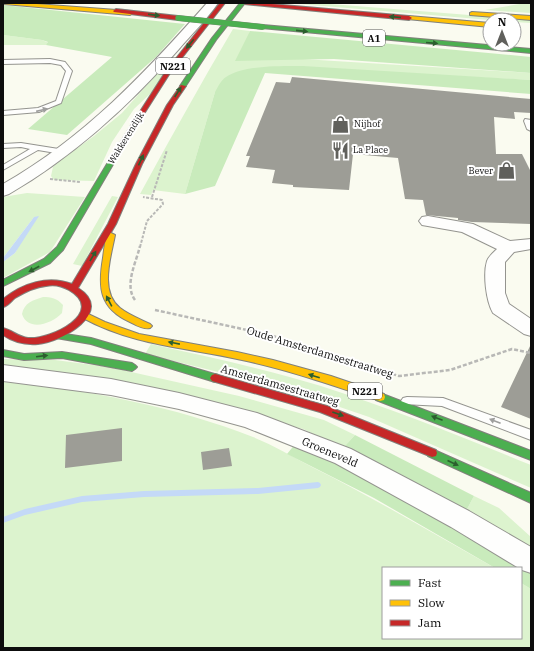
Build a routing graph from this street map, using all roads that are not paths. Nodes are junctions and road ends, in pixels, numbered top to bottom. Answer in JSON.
{"nodes":[{"id":1,"x":4,"y":3,"type":"edge"},
{"id":2,"x":55,"y":3,"type":"edge"},
{"id":3,"x":213,"y":3,"type":"edge"},
{"id":4,"x":224,"y":3,"type":"edge"},
{"id":5,"x":244,"y":3,"type":"edge"},
{"id":6,"x":338,"y":3,"type":"edge"},
{"id":7,"x":489,"y":6,"type":"dead end"},
{"id":8,"x":467,"y":7,"type":"dead end"},
{"id":9,"x":194,"y":10,"type":"dead end"},
{"id":10,"x":130,"y":13,"type":"junction"},
{"id":11,"x":248,"y":16,"type":"dead end"},
{"id":12,"x":531,"y":18,"type":"edge"},
{"id":13,"x":310,"y":22,"type":"dead end"},
{"id":14,"x":482,"y":24,"type":"edge"},
{"id":15,"x":428,"y":32,"type":"dead end"},
{"id":16,"x":531,"y":51,"type":"edge"},
{"id":17,"x":3,"y":62,"type":"edge"},
{"id":18,"x":3,"y":113,"type":"edge"},
{"id":19,"x":528,"y":121,"type":"dead end"},
{"id":20,"x":531,"y":129,"type":"edge"},
{"id":21,"x":4,"y":145,"type":"edge"},
{"id":22,"x":38,"y":148,"type":"junction"},
{"id":23,"x":62,"y":152,"type":"junction"},
{"id":24,"x":3,"y":161,"type":"edge"},
{"id":25,"x":3,"y":168,"type":"edge"},
{"id":26,"x":3,"y":191,"type":"edge"},
{"id":27,"x":76,"y":220,"type":"junction"},
{"id":28,"x":428,"y":221,"type":"dead end"},
{"id":29,"x":112,"y":224,"type":"junction"},
{"id":30,"x":74,"y":242,"type":"dead end"},
{"id":31,"x":531,"y":244,"type":"edge"},
{"id":32,"x":508,"y":247,"type":"junction"},
{"id":33,"x":59,"y":272,"type":"dead end"},
{"id":34,"x":3,"y":283,"type":"edge"},
{"id":35,"x":50,"y":283,"type":"junction"},
{"id":36,"x":74,"y":288,"type":"junction"},
{"id":37,"x":3,"y":304,"type":"edge"},
{"id":38,"x":84,"y":315,"type":"junction"},
{"id":39,"x":154,"y":328,"type":"dead end"},
{"id":40,"x":531,"y":328,"type":"edge"},
{"id":41,"x":3,"y":330,"type":"edge"},
{"id":42,"x":177,"y":335,"type":"dead end"},
{"id":43,"x":59,"y":336,"type":"junction"},
{"id":44,"x":3,"y":353,"type":"edge"},
{"id":45,"x":254,"y":359,"type":"junction"},
{"id":46,"x":142,"y":368,"type":"dead end"},
{"id":47,"x":157,"y":371,"type":"dead end"},
{"id":48,"x":3,"y":373,"type":"edge"},
{"id":49,"x":233,"y":384,"type":"junction"},
{"id":50,"x":391,"y":401,"type":"junction"},
{"id":51,"x":531,"y":435,"type":"edge"},
{"id":52,"x":531,"y":456,"type":"edge"},
{"id":53,"x":531,"y":498,"type":"edge"},
{"id":54,"x":531,"y":561,"type":"edge"}],
"edges":[{"from":1,"to":10,"type":"main road","number":"A1"},
{"from":2,"to":10,"type":"main road","number":"A1"},
{"from":3,"to":23,"type":"street","name":"Wakkerendijk"},
{"from":4,"to":27,"type":"main road","name":"Wakkerendijk","number":"N221","one_way":true},
{"from":14,"to":5,"type":"main road","number":"A1","one_way":true},
{"from":29,"to":5,"type":"main road","name":"Wakkerendijk","number":"N221","one_way":true},
{"from":6,"to":12,"type":"main road"},
{"from":7,"to":8,"type":"main road"},
{"from":9,"to":11,"type":"main road"},
{"from":10,"to":16,"type":"main road","number":"A1","one_way":true,"bridge":true},
{"from":13,"to":15,"type":"main road","number":"A1"},
{"from":18,"to":17,"type":"lane","one_way":true},
{"from":19,"to":20,"type":"lane"},
{"from":21,"to":22,"type":"lane"},
{"from":22,"to":23,"type":"lane"},
{"from":22,"to":24,"type":"lane"},
{"from":22,"to":25,"type":"lane"},
{"from":23,"to":26,"type":"street","name":"Wakkerendijk"},
{"from":27,"to":30,"type":"main road","name":"Wakkerendijk","number":"N221"},
{"from":27,"to":34,"type":"main road","number":"N221","one_way":true},
{"from":28,"to":32,"type":"street"},
{"from":36,"to":29,"type":"main road","name":"Wakkerendijk","number":"N221","one_way":true},
{"from":39,"to":29,"type":"main road","number":"N221","one_way":true},
{"from":31,"to":32,"type":"street"},
{"from":32,"to":40,"type":"street"},
{"from":33,"to":35,"type":"main road"},
{"from":35,"to":36,"type":"main road"},
{"from":35,"to":37,"type":"main road"},
{"from":36,"to":38,"type":"main road"},
{"from":38,"to":43,"type":"main road"},
{"from":45,"to":38,"type":"main road","name":"Amsterdamsestraatweg","number":"N221","one_way":true},
{"from":41,"to":43,"type":"main road"},
{"from":42,"to":45,"type":"main road","number":"N221"},
{"from":43,"to":49,"type":"main road","name":"Amsterdamsestraatweg"},
{"from":44,"to":46,"type":"main road","one_way":true},
{"from":50,"to":45,"type":"main road","name":"Amsterdamsestraatweg","number":"N221","one_way":true},
{"from":47,"to":49,"type":"main road"},
{"from":48,"to":54,"type":"street","name":"Groeneveld"},
{"from":49,"to":53,"type":"main road","name":"Amsterdamsestraatweg","one_way":true},
{"from":51,"to":50,"type":"lane","one_way":true},
{"from":52,"to":50,"type":"main road","name":"Amsterdamsestraatweg","number":"N221","one_way":true}]}
